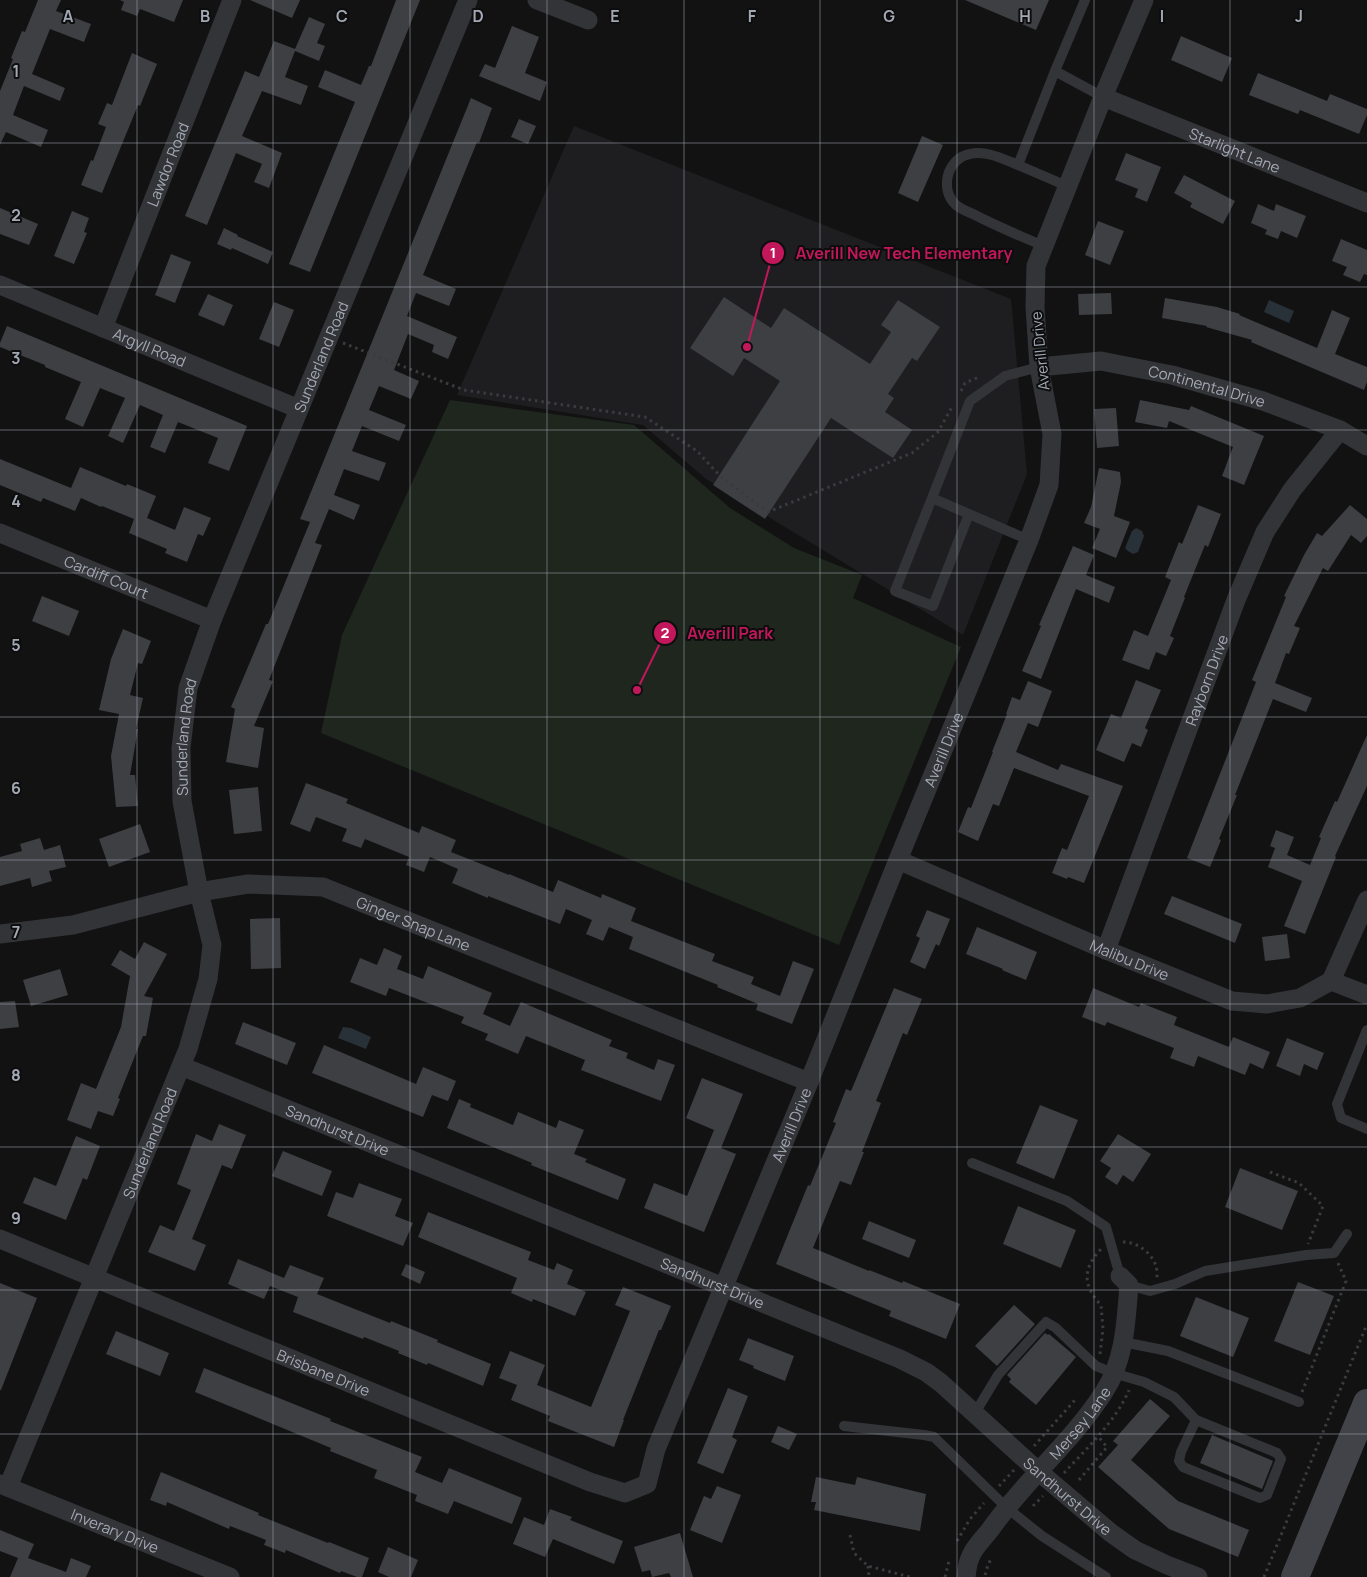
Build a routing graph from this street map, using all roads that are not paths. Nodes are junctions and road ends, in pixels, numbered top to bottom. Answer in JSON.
{"nodes":[{"id":1,"x":232,"y":0,"type":"edge"},
{"id":2,"x":468,"y":0,"type":"edge"},
{"id":3,"x":537,"y":0,"type":"edge"},
{"id":4,"x":1085,"y":0,"type":"edge"},
{"id":5,"x":1144,"y":0,"type":"edge"},
{"id":6,"x":588,"y":20,"type":"dead end"},
{"id":7,"x":1055,"y":71,"type":"junction"},
{"id":8,"x":1103,"y":97,"type":"junction"},
{"id":9,"x":1018,"y":164,"type":"junction"},
{"id":10,"x":1068,"y":186,"type":"junction"},
{"id":11,"x":1367,"y":202,"type":"edge"},
{"id":12,"x":1044,"y":246,"type":"junction"},
{"id":13,"x":0,"y":285,"type":"edge"},
{"id":14,"x":103,"y":328,"type":"junction"},
{"id":15,"x":1039,"y":367,"type":"junction"},
{"id":16,"x":299,"y":409,"type":"junction"},
{"id":17,"x":1340,"y":430,"type":"junction"},
{"id":18,"x":1367,"y":446,"type":"edge"},
{"id":19,"x":932,"y":498,"type":"junction"},
{"id":20,"x":969,"y":514,"type":"junction"},
{"id":21,"x":0,"y":532,"type":"edge"},
{"id":22,"x":1029,"y":540,"type":"junction"},
{"id":23,"x":212,"y":620,"type":"junction"},
{"id":24,"x":898,"y":860,"type":"junction"},
{"id":25,"x":199,"y":892,"type":"junction"},
{"id":26,"x":1367,"y":900,"type":"edge"},
{"id":27,"x":0,"y":934,"type":"edge"},
{"id":28,"x":1106,"y":950,"type":"junction"},
{"id":29,"x":1332,"y":981,"type":"junction"},
{"id":30,"x":1367,"y":995,"type":"edge"},
{"id":31,"x":1367,"y":1030,"type":"edge"},
{"id":32,"x":181,"y":1066,"type":"junction"},
{"id":33,"x":809,"y":1082,"type":"junction"},
{"id":34,"x":1367,"y":1129,"type":"edge"},
{"id":35,"x":972,"y":1163,"type":"dead end"},
{"id":36,"x":1347,"y":1234,"type":"dead end"},
{"id":37,"x":0,"y":1239,"type":"edge"},
{"id":38,"x":94,"y":1277,"type":"junction"},
{"id":39,"x":1124,"y":1280,"type":"junction"},
{"id":40,"x":723,"y":1287,"type":"junction"},
{"id":41,"x":1123,"y":1342,"type":"junction"},
{"id":42,"x":1114,"y":1374,"type":"junction"},
{"id":43,"x":1298,"y":1402,"type":"road end"},
{"id":44,"x":1367,"y":1403,"type":"edge"},
{"id":45,"x":974,"y":1413,"type":"junction"},
{"id":46,"x":1196,"y":1420,"type":"junction"},
{"id":47,"x":844,"y":1426,"type":"dead end"},
{"id":48,"x":1038,"y":1472,"type":"junction"},
{"id":49,"x":647,"y":1484,"type":"joint"},
{"id":50,"x":4,"y":1485,"type":"edge"},
{"id":51,"x":1006,"y":1507,"type":"junction"},
{"id":52,"x":230,"y":1577,"type":"edge"},
{"id":53,"x":966,"y":1577,"type":"edge"},
{"id":54,"x":1106,"y":1577,"type":"edge"},
{"id":55,"x":1198,"y":1577,"type":"edge"},
{"id":56,"x":1295,"y":1577,"type":"edge"}],
"edges":[{"from":1,"to":14,"type":"street","name":"Lawdor Road"},
{"from":2,"to":16,"type":"street","name":"Sunderland Road"},
{"from":3,"to":6,"type":"street"},
{"from":4,"to":7,"type":"lane"},
{"from":5,"to":8,"type":"street","name":"Averill Drive"},
{"from":7,"to":8,"type":"lane"},
{"from":7,"to":9,"type":"lane"},
{"from":8,"to":10,"type":"street","name":"Averill Drive"},
{"from":8,"to":11,"type":"street","name":"Starlight Lane"},
{"from":9,"to":10,"type":"lane"},
{"from":9,"to":12,"type":"lane"},
{"from":10,"to":12,"type":"street","name":"Averill Drive"},
{"from":12,"to":15,"type":"street","name":"Averill Drive"},
{"from":13,"to":14,"type":"street","name":"Argyll Road"},
{"from":14,"to":16,"type":"street","name":"Argyll Road"},
{"from":15,"to":17,"type":"street","name":"Continental Drive"},
{"from":15,"to":19,"type":"lane"},
{"from":15,"to":22,"type":"street","name":"Averill Drive"},
{"from":16,"to":23,"type":"street","name":"Sunderland Road"},
{"from":17,"to":18,"type":"street","name":"Continental Drive"},
{"from":17,"to":28,"type":"street","name":"Rayborn Drive"},
{"from":19,"to":20,"type":"lane"},
{"from":19,"to":20,"type":"lane"},
{"from":20,"to":22,"type":"lane"},
{"from":21,"to":23,"type":"street","name":"Cardiff Court"},
{"from":22,"to":24,"type":"street","name":"Averill Drive"},
{"from":23,"to":25,"type":"street","name":"Sunderland Road"},
{"from":24,"to":28,"type":"street","name":"Malibu Drive"},
{"from":24,"to":33,"type":"street","name":"Averill Drive"},
{"from":25,"to":27,"type":"street","name":"Ginger Snap Lane"},
{"from":25,"to":32,"type":"street","name":"Sunderland Road"},
{"from":25,"to":33,"type":"street","name":"Ginger Snap Lane"},
{"from":26,"to":29,"type":"street"},
{"from":28,"to":29,"type":"street","name":"Malibu Drive"},
{"from":29,"to":30,"type":"street"},
{"from":31,"to":34,"type":"lane"},
{"from":32,"to":38,"type":"street","name":"Sunderland Road"},
{"from":32,"to":40,"type":"street","name":"Sandhurst Drive"},
{"from":33,"to":40,"type":"street","name":"Averill Drive"},
{"from":35,"to":39,"type":"lane"},
{"from":36,"to":39,"type":"lane"},
{"from":37,"to":38,"type":"street","name":"Brisbane Drive"},
{"from":38,"to":49,"type":"street","name":"Brisbane Drive"},
{"from":38,"to":50,"type":"street","name":"Sunderland Road"},
{"from":39,"to":41,"type":"street","name":"Mersey Lane"},
{"from":40,"to":45,"type":"street","name":"Sandhurst Drive"},
{"from":40,"to":49,"type":"street","name":"Averill Drive"},
{"from":41,"to":42,"type":"street","name":"Mersey Lane"},
{"from":41,"to":43,"type":"lane"},
{"from":42,"to":45,"type":"lane"},
{"from":42,"to":46,"type":"lane"},
{"from":42,"to":48,"type":"street","name":"Mersey Lane"},
{"from":44,"to":56,"type":"main road"},
{"from":45,"to":48,"type":"street","name":"Sandhurst Drive"},
{"from":46,"to":46,"type":"lane"},
{"from":47,"to":51,"type":"lane"},
{"from":48,"to":51,"type":"street","name":"Mersey Lane"},
{"from":48,"to":55,"type":"street","name":"Sandhurst Drive"},
{"from":50,"to":52,"type":"street","name":"Inverary Drive"},
{"from":51,"to":53,"type":"street","name":"Mersey Lane"},
{"from":51,"to":54,"type":"lane"}]}
